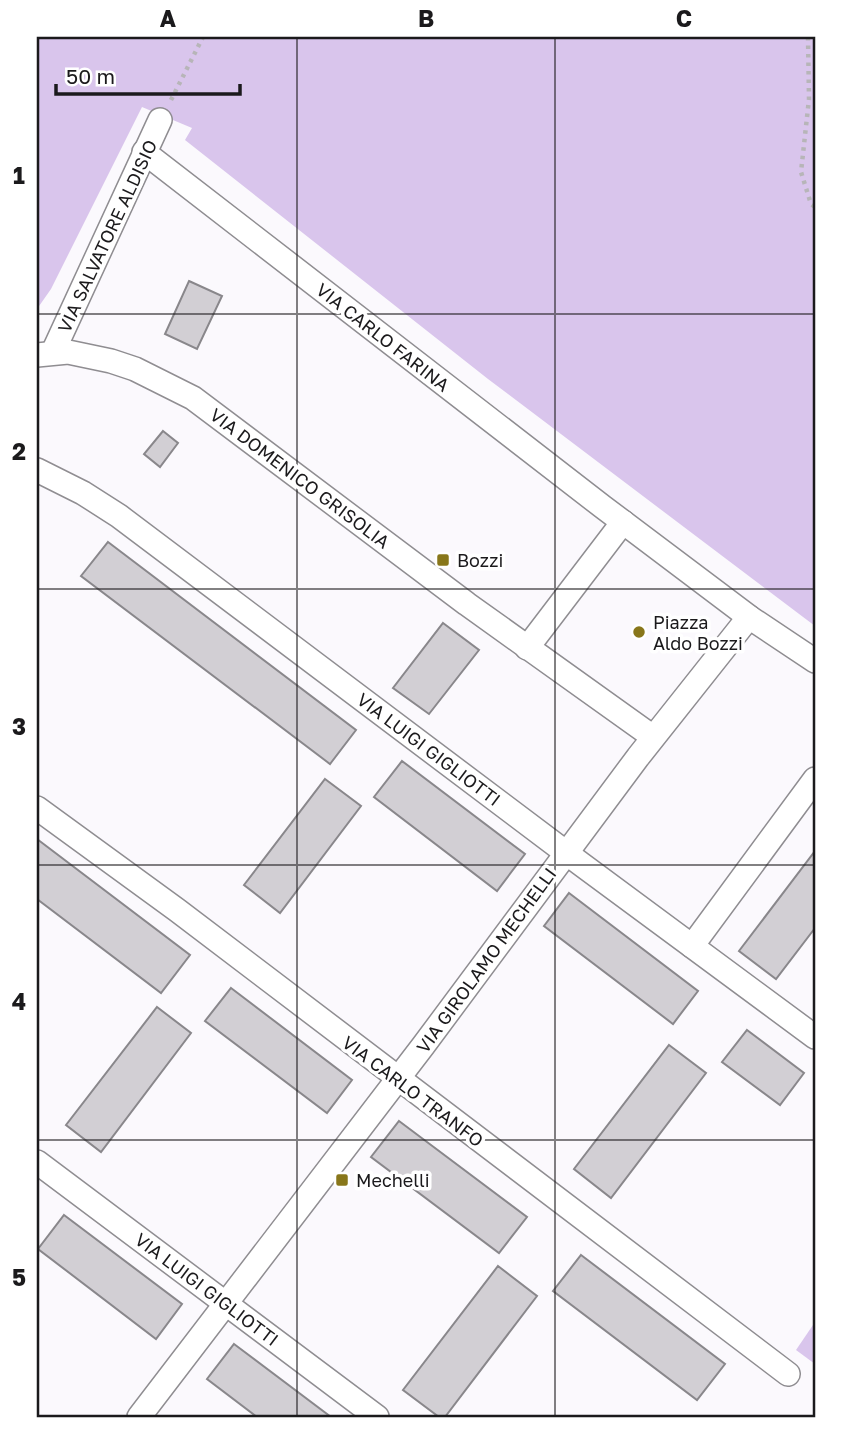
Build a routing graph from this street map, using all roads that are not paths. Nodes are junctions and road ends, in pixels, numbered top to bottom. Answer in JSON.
{"nodes":[{"id":1,"x":160,"y":120,"type":"road end"},
{"id":2,"x":144,"y":152,"type":"junction"},
{"id":3,"x":45,"y":354,"type":"edge"},
{"id":4,"x":37,"y":470,"type":"edge"},
{"id":5,"x":623,"y":522,"type":"junction"},
{"id":6,"x":750,"y":617,"type":"junction"},
{"id":7,"x":527,"y":648,"type":"junction"},
{"id":8,"x":815,"y":661,"type":"edge"},
{"id":9,"x":653,"y":737,"type":"junction"},
{"id":10,"x":815,"y":779,"type":"edge"},
{"id":11,"x":37,"y":808,"type":"edge"},
{"id":12,"x":565,"y":852,"type":"junction"},
{"id":13,"x":692,"y":946,"type":"junction"},
{"id":14,"x":815,"y":1037,"type":"edge"},
{"id":15,"x":397,"y":1079,"type":"junction"},
{"id":16,"x":37,"y":1162,"type":"edge"},
{"id":17,"x":226,"y":1304,"type":"junction"},
{"id":18,"x":788,"y":1374,"type":"dead end"},
{"id":19,"x":139,"y":1417,"type":"edge"},
{"id":20,"x":377,"y":1417,"type":"edge"}],
"edges":[{"from":1,"to":2,"type":"street","name":"VIA SALVATORE ALDISIO"},
{"from":2,"to":3,"type":"street","name":"VIA SALVATORE ALDISIO"},
{"from":2,"to":5,"type":"street","name":"VIA CARLO FARINA"},
{"from":3,"to":7,"type":"street","name":"VIA DOMENICO GRISOLIA"},
{"from":4,"to":12,"type":"street","name":"VIA LUIGI GIGLIOTTI"},
{"from":5,"to":6,"type":"street"},
{"from":5,"to":7,"type":"street"},
{"from":6,"to":8,"type":"street"},
{"from":6,"to":9,"type":"street"},
{"from":7,"to":9,"type":"street"},
{"from":9,"to":12,"type":"street","name":"VIA GIROLAMO MECHELLI"},
{"from":10,"to":13,"type":"street"},
{"from":11,"to":15,"type":"street","name":"VIA CARLO TRANFO"},
{"from":12,"to":13,"type":"street","name":"VIA LUIGI GIGLIOTTI"},
{"from":12,"to":15,"type":"street","name":"VIA GIROLAMO MECHELLI"},
{"from":13,"to":14,"type":"street","name":"VIA LUIGI GIGLIOTTI"},
{"from":15,"to":17,"type":"street","name":"VIA GIROLAMO MECHELLI"},
{"from":15,"to":18,"type":"street","name":"VIA CARLO TRANFO"},
{"from":16,"to":17,"type":"street","name":"VIA LUIGI GIGLIOTTI"},
{"from":17,"to":19,"type":"street","name":"VIA GIROLAMO MECHELLI"},
{"from":17,"to":20,"type":"street","name":"VIA LUIGI GIGLIOTTI"}]}
